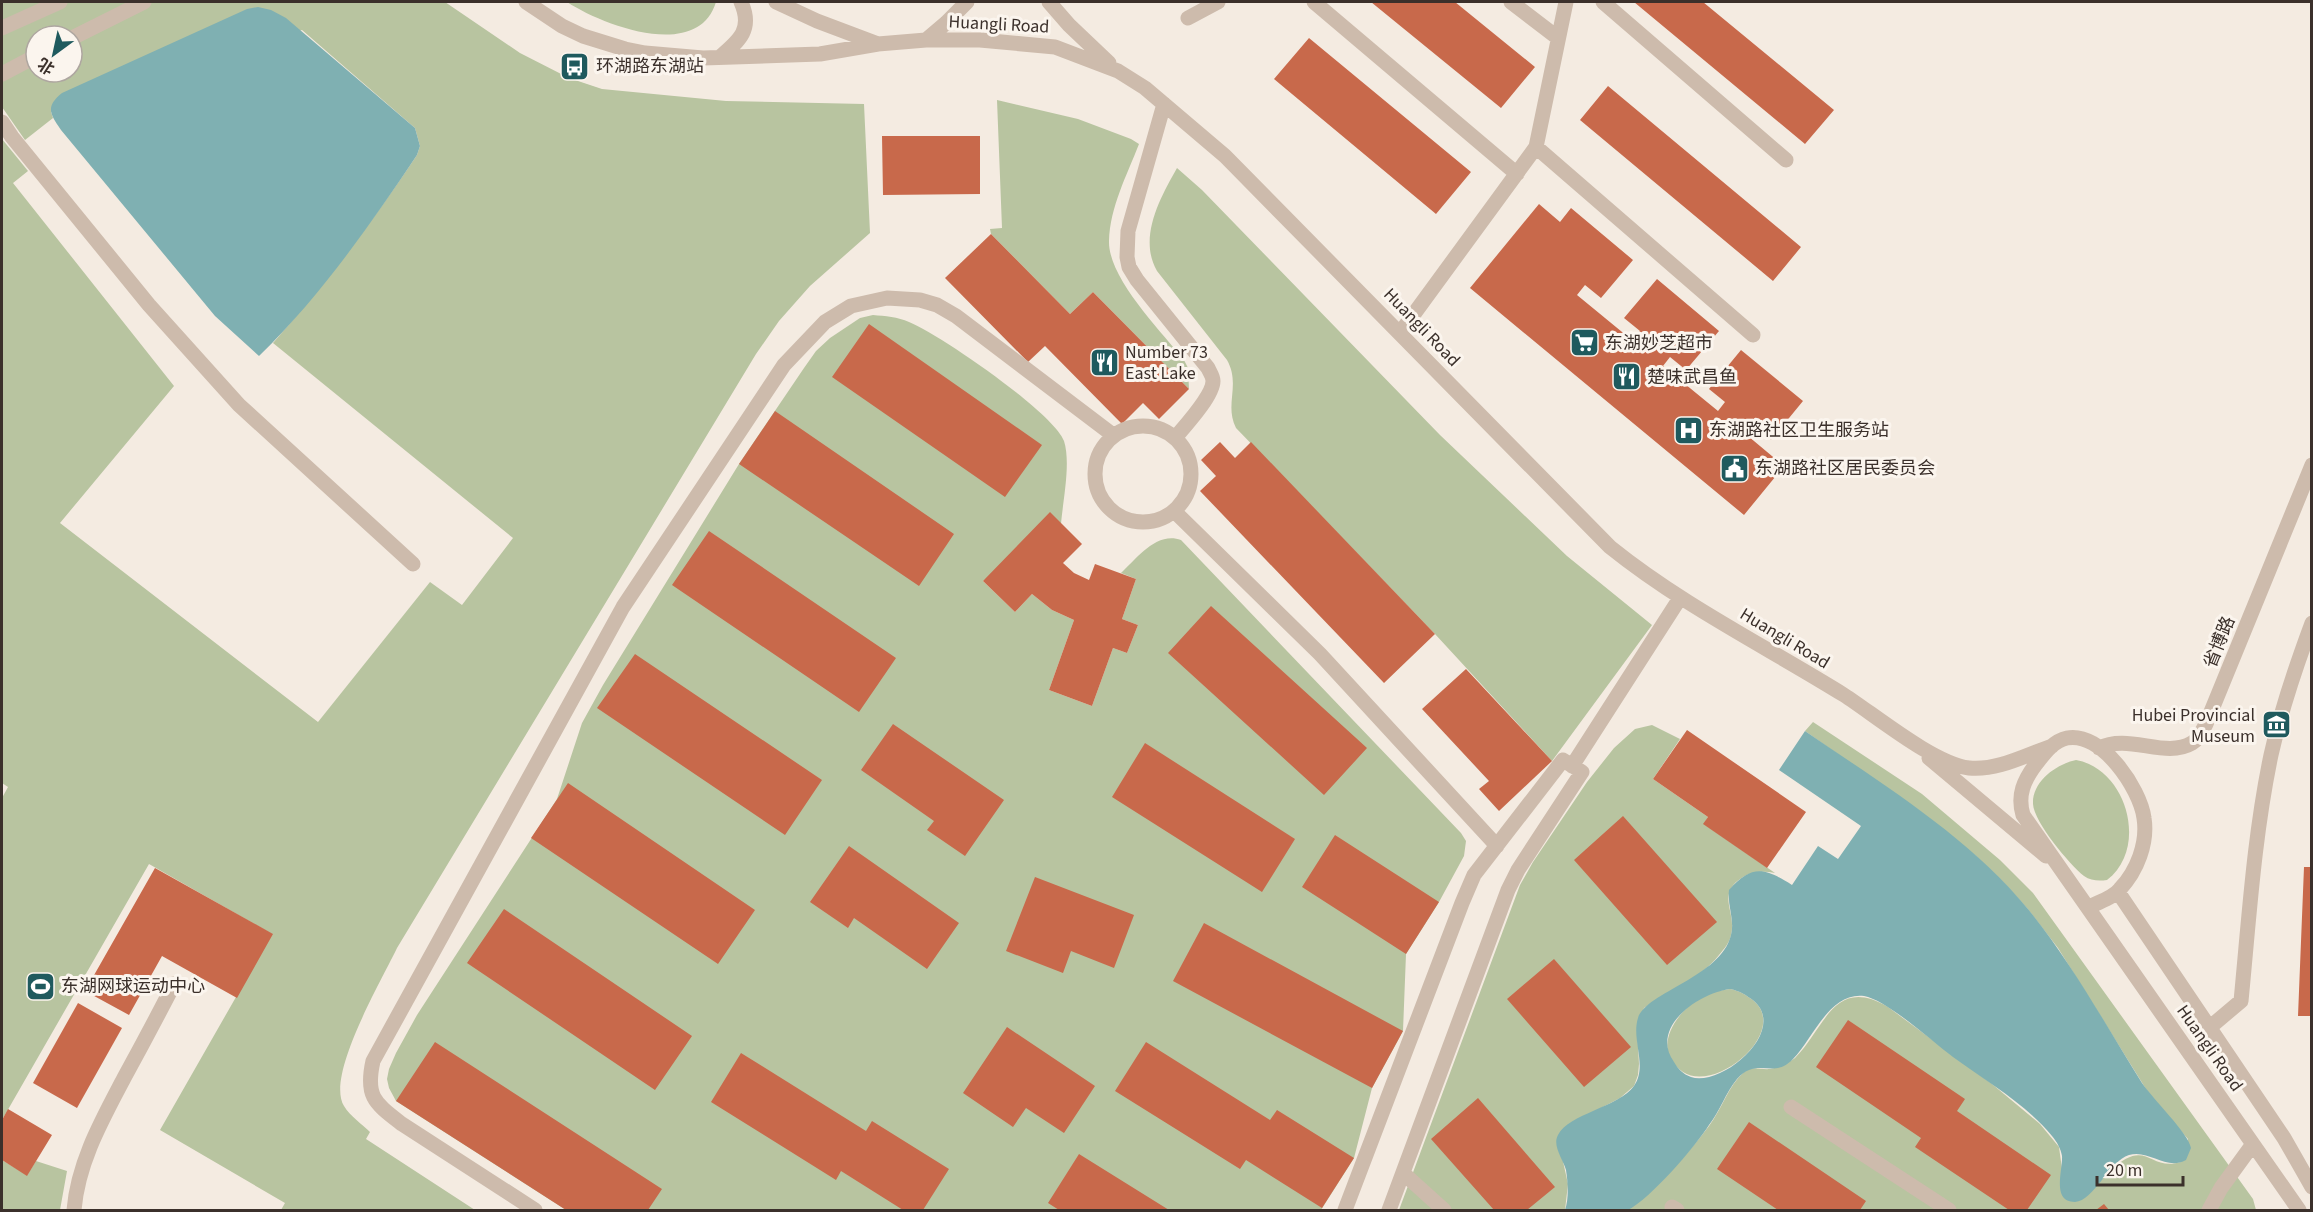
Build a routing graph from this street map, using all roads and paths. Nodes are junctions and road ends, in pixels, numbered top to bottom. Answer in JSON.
{"nodes":[{"id":1,"x":60,"y":2,"type":"edge"},
{"id":2,"x":144,"y":2,"type":"edge"},
{"id":3,"x":526,"y":2,"type":"edge"},
{"id":4,"x":741,"y":2,"type":"edge"},
{"id":5,"x":776,"y":2,"type":"edge"},
{"id":6,"x":967,"y":2,"type":"edge"},
{"id":7,"x":1049,"y":2,"type":"edge"},
{"id":8,"x":1218,"y":2,"type":"edge"},
{"id":9,"x":1314,"y":2,"type":"edge"},
{"id":10,"x":1511,"y":2,"type":"edge"},
{"id":11,"x":1566,"y":2,"type":"edge"},
{"id":12,"x":1603,"y":2,"type":"edge"},
{"id":13,"x":1188,"y":18,"type":"dead end"},
{"id":14,"x":2,"y":28,"type":"edge"},
{"id":15,"x":84,"y":32,"type":"edge"},
{"id":16,"x":1558,"y":38,"type":"junction"},
{"id":17,"x":926,"y":40,"type":"junction"},
{"id":18,"x":878,"y":44,"type":"junction"},
{"id":19,"x":720,"y":57,"type":"junction"},
{"id":20,"x":24,"y":62,"type":"edge"},
{"id":21,"x":1118,"y":71,"type":"junction"},
{"id":22,"x":2,"y":74,"type":"edge"},
{"id":23,"x":1164,"y":104,"type":"junction"},
{"id":24,"x":2,"y":122,"type":"edge"},
{"id":25,"x":1536,"y":147,"type":"junction"},
{"id":26,"x":1786,"y":160,"type":"dead end"},
{"id":27,"x":1517,"y":174,"type":"junction"},
{"id":28,"x":1400,"y":333,"type":"junction"},
{"id":29,"x":1753,"y":335,"type":"dead end"},
{"id":30,"x":1113,"y":435,"type":"junction"},
{"id":31,"x":1175,"y":438,"type":"junction"},
{"id":32,"x":2312,"y":465,"type":"edge"},
{"id":33,"x":1174,"y":511,"type":"junction"},
{"id":34,"x":413,"y":564,"type":"dead end"},
{"id":35,"x":1680,"y":598,"type":"junction"},
{"id":36,"x":2312,"y":623,"type":"edge"},
{"id":37,"x":1907,"y":738,"type":"junction"},
{"id":38,"x":2052,"y":746,"type":"junction"},
{"id":39,"x":2099,"y":747,"type":"junction"},
{"id":40,"x":1572,"y":766,"type":"junction"},
{"id":41,"x":1497,"y":846,"type":"junction"},
{"id":42,"x":2061,"y":868,"type":"junction"},
{"id":43,"x":2118,"y":892,"type":"junction"},
{"id":44,"x":2088,"y":908,"type":"junction"},
{"id":45,"x":174,"y":984,"type":"dead end"},
{"id":46,"x":2210,"y":1028,"type":"junction"},
{"id":47,"x":1791,"y":1107,"type":"dead end"},
{"id":48,"x":2284,"y":1138,"type":"junction"},
{"id":49,"x":2253,"y":1144,"type":"junction"},
{"id":50,"x":2267,"y":1165,"type":"junction"},
{"id":51,"x":2312,"y":1169,"type":"edge"},
{"id":52,"x":1403,"y":1173,"type":"junction"},
{"id":53,"x":2312,"y":1187,"type":"edge"},
{"id":54,"x":74,"y":1210,"type":"edge"},
{"id":55,"x":535,"y":1210,"type":"edge"},
{"id":56,"x":1345,"y":1210,"type":"edge"},
{"id":57,"x":1389,"y":1210,"type":"edge"},
{"id":58,"x":1444,"y":1210,"type":"edge"},
{"id":59,"x":1949,"y":1210,"type":"edge"},
{"id":60,"x":2209,"y":1210,"type":"edge"},
{"id":61,"x":2286,"y":1210,"type":"edge"},
{"id":62,"x":2299,"y":1210,"type":"edge"}],
"edges":[{"from":1,"to":14,"type":"street"},
{"from":2,"to":15,"type":"street"},
{"from":3,"to":19,"type":"street","name":"Huangli Road"},
{"from":4,"to":19,"type":"street"},
{"from":5,"to":18,"type":"street"},
{"from":6,"to":17,"type":"street"},
{"from":7,"to":21,"type":"street"},
{"from":8,"to":13,"type":"street"},
{"from":9,"to":27,"type":"street"},
{"from":10,"to":16,"type":"street"},
{"from":11,"to":16,"type":"street"},
{"from":12,"to":26,"type":"street"},
{"from":16,"to":25,"type":"street"},
{"from":17,"to":18,"type":"street","name":"Huangli Road"},
{"from":17,"to":21,"type":"street","name":"Huangli Road"},
{"from":18,"to":19,"type":"street","name":"Huangli Road"},
{"from":20,"to":22,"type":"street"},
{"from":21,"to":23,"type":"street","name":"Huangli Road"},
{"from":23,"to":28,"type":"street","name":"Huangli Road"},
{"from":23,"to":31,"type":"street"},
{"from":24,"to":34,"type":"street"},
{"from":25,"to":27,"type":"street"},
{"from":25,"to":29,"type":"street"},
{"from":27,"to":28,"type":"street"},
{"from":28,"to":35,"type":"street","name":"Huangli Road"},
{"from":30,"to":31,"type":"street"},
{"from":30,"to":33,"type":"street"},
{"from":30,"to":55,"type":"street"},
{"from":31,"to":33,"type":"street"},
{"from":32,"to":39,"type":"street","name":"省博路"},
{"from":33,"to":41,"type":"street"},
{"from":35,"to":37,"type":"street","name":"Huangli Road"},
{"from":35,"to":40,"type":"street"},
{"from":36,"to":46,"type":"street"},
{"from":37,"to":38,"type":"street","name":"Huangli Road"},
{"from":37,"to":42,"type":"street","name":"Huangli Road"},
{"from":38,"to":39,"type":"street","name":"Huangli Road"},
{"from":38,"to":42,"type":"street","name":"Huangli Road"},
{"from":39,"to":43,"type":"street","name":"Huangli Road"},
{"from":40,"to":41,"type":"street"},
{"from":40,"to":52,"type":"street"},
{"from":41,"to":56,"type":"street"},
{"from":42,"to":44,"type":"street","name":"Huangli Road"},
{"from":43,"to":44,"type":"street","name":"Huangli Road"},
{"from":43,"to":46,"type":"street","name":"Huangli Road"},
{"from":44,"to":49,"type":"street","name":"Huangli Road"},
{"from":45,"to":54,"type":"street"},
{"from":46,"to":48,"type":"street","name":"Huangli Road"},
{"from":47,"to":59,"type":"street"},
{"from":48,"to":51,"type":"street"},
{"from":48,"to":53,"type":"street","name":"Huangli Road"},
{"from":49,"to":50,"type":"street","name":"Huangli Road"},
{"from":49,"to":60,"type":"street"},
{"from":50,"to":61,"type":"street"},
{"from":50,"to":62,"type":"street","name":"Huangli Road"},
{"from":52,"to":57,"type":"street"},
{"from":52,"to":58,"type":"street"}]}
